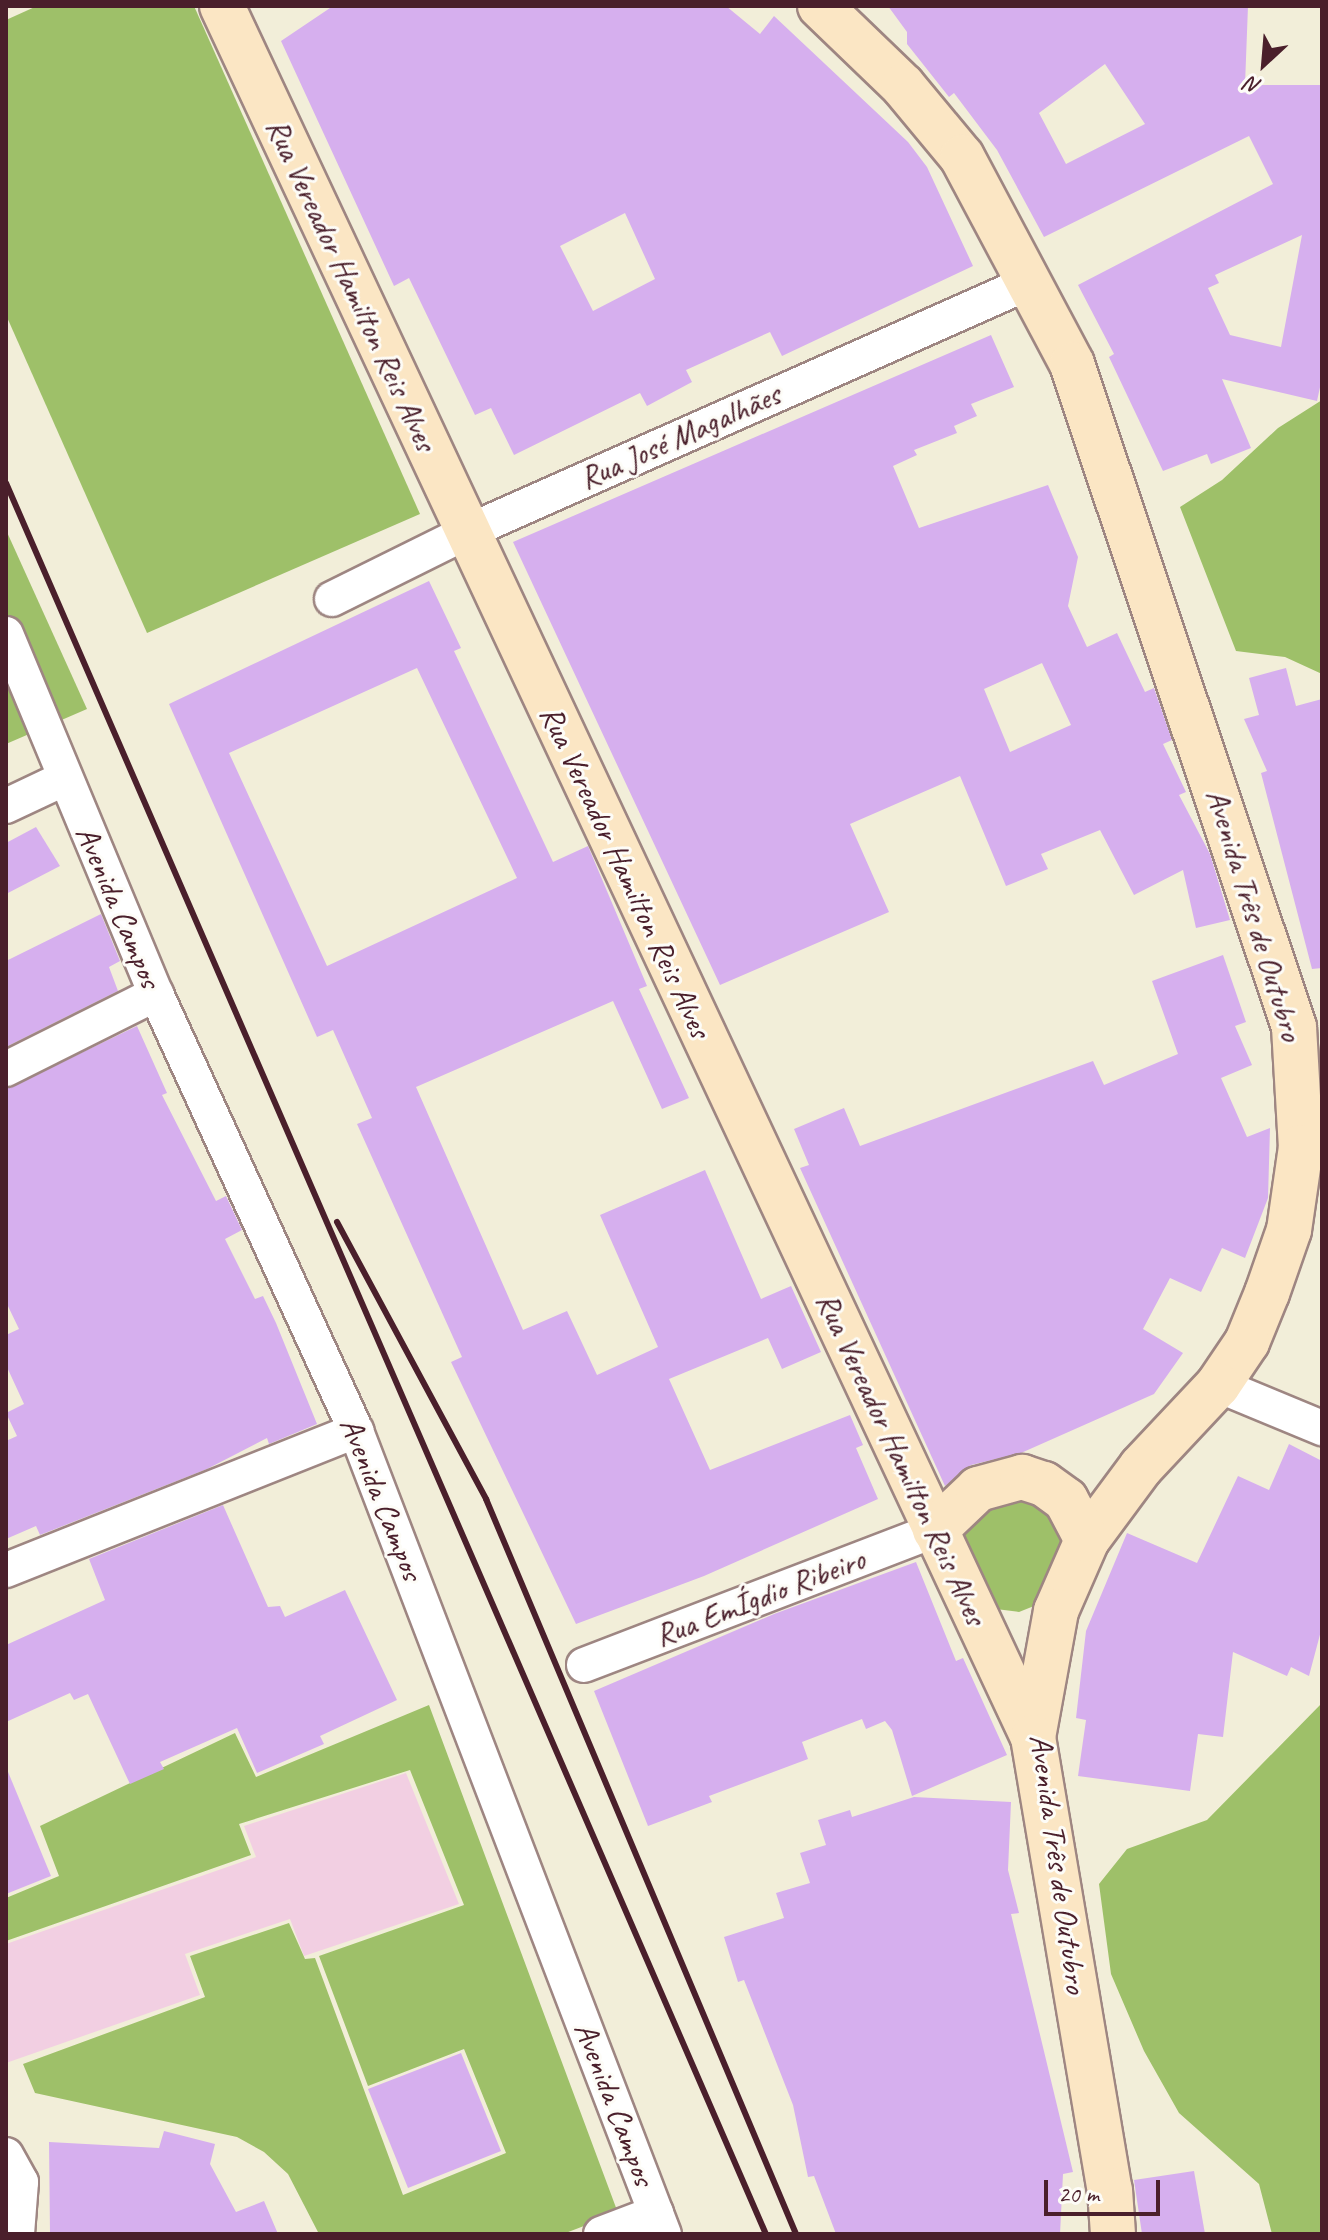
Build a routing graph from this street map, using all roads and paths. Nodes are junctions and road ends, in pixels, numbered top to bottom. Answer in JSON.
{"nodes":[{"id":1,"x":222,"y":6,"type":"edge"},
{"id":2,"x":820,"y":6,"type":"edge"},
{"id":3,"x":1032,"y":281,"type":"junction"},
{"id":4,"x":465,"y":533,"type":"junction"},
{"id":5,"x":332,"y":599,"type":"dead end"},
{"id":6,"x":6,"y":634,"type":"edge"},
{"id":7,"x":63,"y":779,"type":"junction"},
{"id":8,"x":6,"y":806,"type":"edge"},
{"id":9,"x":156,"y":994,"type":"junction"},
{"id":10,"x":6,"y":1069,"type":"edge"},
{"id":11,"x":1218,"y":1385,"type":"junction"},
{"id":12,"x":1322,"y":1428,"type":"edge"},
{"id":13,"x":356,"y":1431,"type":"junction"},
{"id":14,"x":935,"y":1530,"type":"junction"},
{"id":15,"x":1087,"y":1540,"type":"junction"},
{"id":16,"x":6,"y":1570,"type":"edge"},
{"id":17,"x":970,"y":1609,"type":"junction"},
{"id":18,"x":1056,"y":1611,"type":"junction"},
{"id":19,"x":584,"y":1665,"type":"dead end"},
{"id":20,"x":1033,"y":1737,"type":"junction"},
{"id":21,"x":6,"y":2155,"type":"edge"},
{"id":22,"x":660,"y":2224,"type":"edge"},
{"id":23,"x":17,"y":2234,"type":"edge"},
{"id":24,"x":601,"y":2234,"type":"edge"},
{"id":25,"x":1113,"y":2234,"type":"edge"}],
"edges":[{"from":1,"to":4,"type":"main road","name":"Rua Vereador Hamilton Reis Alves"},
{"from":2,"to":3,"type":"main road","name":"Avenida Três de Outubro"},
{"from":3,"to":4,"type":"street","name":"Rua José Magalhães"},
{"from":3,"to":11,"type":"main road","name":"Avenida Três de Outubro"},
{"from":4,"to":5,"type":"street","name":"Rua José Magalhães"},
{"from":4,"to":14,"type":"main road","name":"Rua Vereador Hamilton Reis Alves"},
{"from":6,"to":7,"type":"street","name":"Avenida Campos"},
{"from":7,"to":8,"type":"street"},
{"from":7,"to":9,"type":"street","name":"Avenida Campos"},
{"from":9,"to":10,"type":"street"},
{"from":9,"to":13,"type":"street","name":"Avenida Campos"},
{"from":11,"to":12,"type":"street"},
{"from":11,"to":15,"type":"main road","name":"Avenida Três de Outubro"},
{"from":13,"to":16,"type":"street"},
{"from":13,"to":22,"type":"street","name":"Avenida Campos"},
{"from":14,"to":15,"type":"main road"},
{"from":14,"to":17,"type":"main road","name":"Rua Vereador Hamilton Reis Alves"},
{"from":14,"to":19,"type":"street","name":"Rua EmÍgdio Ribeiro"},
{"from":15,"to":18,"type":"main road","name":"Avenida Três de Outubro"},
{"from":17,"to":18,"type":"main road"},
{"from":17,"to":20,"type":"main road","name":"Rua Vereador Hamilton Reis Alves"},
{"from":18,"to":20,"type":"main road","name":"Avenida Três de Outubro"},
{"from":20,"to":25,"type":"main road","name":"Avenida Três de Outubro"},
{"from":21,"to":23,"type":"street"},
{"from":22,"to":24,"type":"street"}]}
